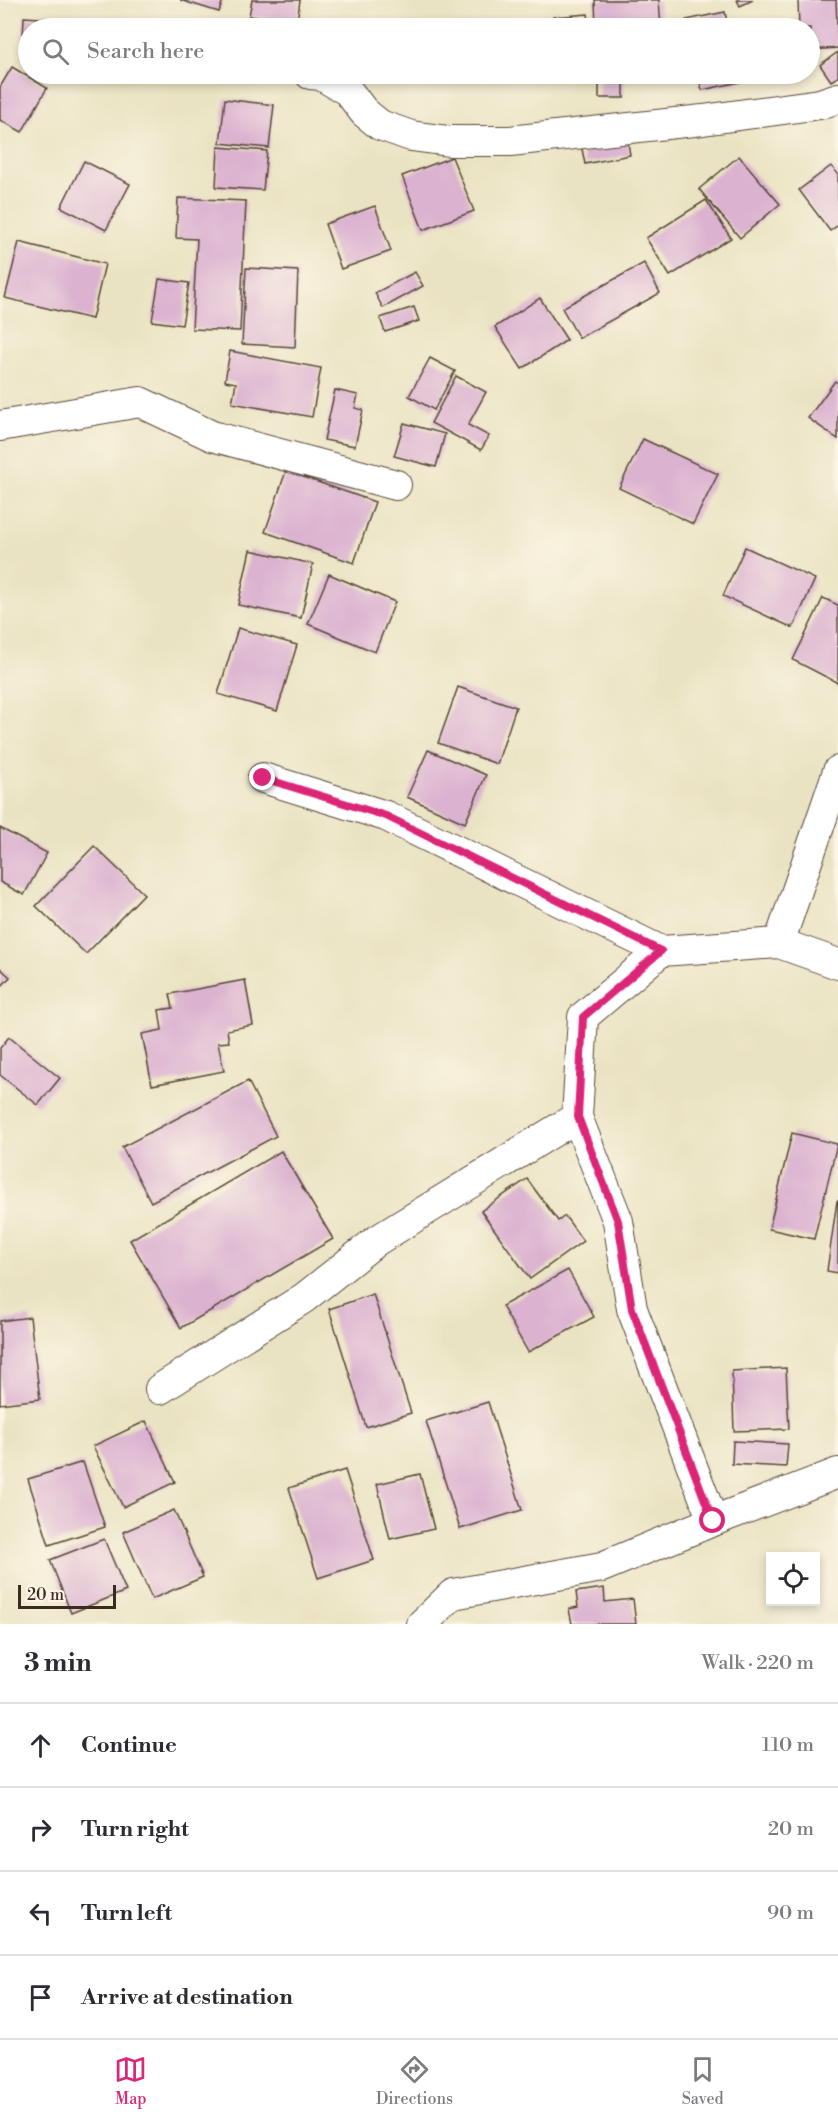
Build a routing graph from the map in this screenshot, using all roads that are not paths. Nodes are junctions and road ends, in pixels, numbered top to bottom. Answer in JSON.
{"nodes":[{"id":1,"x":335,"y":84,"type":"edge"},
{"id":2,"x":838,"y":98,"type":"edge"},
{"id":3,"x":0,"y":426,"type":"edge"},
{"id":4,"x":396,"y":485,"type":"dead end"},
{"id":5,"x":838,"y":771,"type":"edge"},
{"id":6,"x":263,"y":778,"type":"dead end"},
{"id":7,"x":779,"y":943,"type":"junction"},
{"id":8,"x":661,"y":951,"type":"junction"},
{"id":9,"x":838,"y":964,"type":"edge"},
{"id":10,"x":578,"y":1117,"type":"junction"},
{"id":11,"x":160,"y":1389,"type":"dead end"},
{"id":12,"x":838,"y":1473,"type":"edge"},
{"id":13,"x":713,"y":1521,"type":"junction"},
{"id":14,"x":422,"y":1624,"type":"edge"}],
"edges":[{"from":1,"to":2,"type":"street"},
{"from":3,"to":4,"type":"street"},
{"from":5,"to":7,"type":"street"},
{"from":6,"to":8,"type":"street"},
{"from":7,"to":8,"type":"street"},
{"from":7,"to":9,"type":"street"},
{"from":8,"to":10,"type":"street"},
{"from":10,"to":11,"type":"street"},
{"from":10,"to":13,"type":"street"},
{"from":12,"to":13,"type":"street"},
{"from":13,"to":14,"type":"street"}]}
